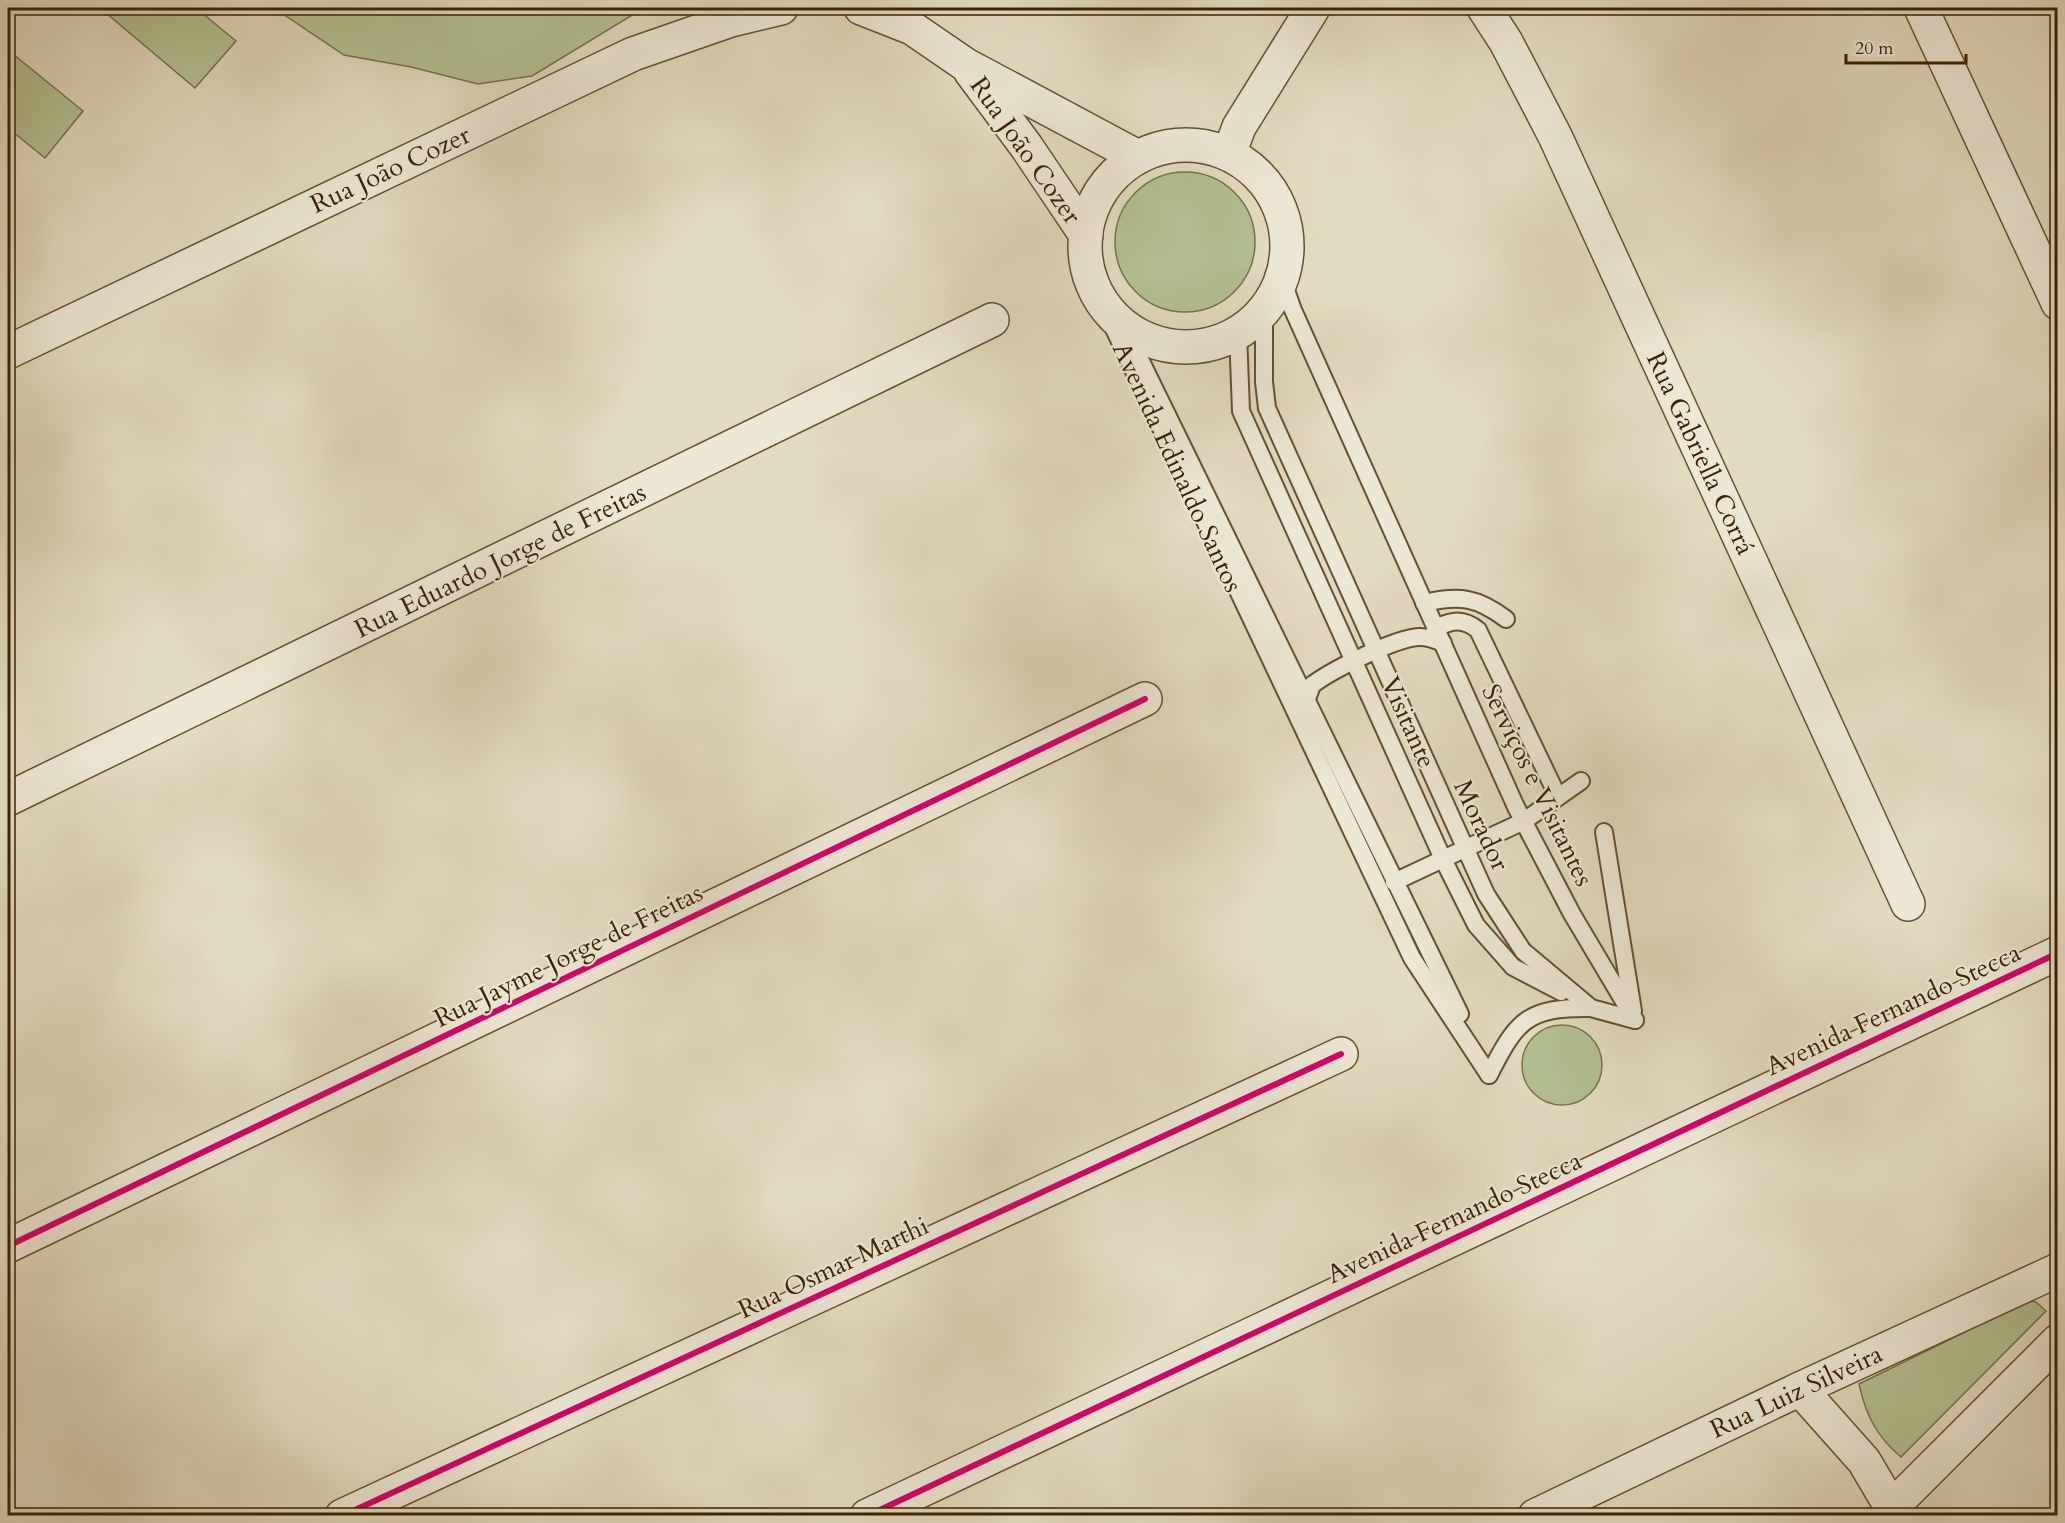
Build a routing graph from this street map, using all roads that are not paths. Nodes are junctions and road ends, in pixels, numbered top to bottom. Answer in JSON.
{"nodes":[{"id":1,"x":781,"y":8,"type":"edge"},
{"id":2,"x":861,"y":8,"type":"edge"},
{"id":3,"x":1313,"y":8,"type":"edge"},
{"id":4,"x":1484,"y":8,"type":"edge"},
{"id":5,"x":1921,"y":8,"type":"edge"},
{"id":6,"x":966,"y":65,"type":"junction"},
{"id":7,"x":1229,"y":154,"type":"junction"},
{"id":8,"x":1138,"y":157,"type":"junction"},
{"id":9,"x":1086,"y":235,"type":"junction"},
{"id":10,"x":1282,"y":279,"type":"junction"},
{"id":11,"x":1098,"y":295,"type":"junction"},
{"id":12,"x":2058,"y":303,"type":"edge"},
{"id":13,"x":1264,"y":310,"type":"junction"},
{"id":14,"x":992,"y":320,"type":"dead end"},
{"id":15,"x":1124,"y":326,"type":"junction"},
{"id":16,"x":1238,"y":333,"type":"junction"},
{"id":17,"x":12,"y":344,"type":"edge"},
{"id":18,"x":1424,"y":603,"type":"junction"},
{"id":19,"x":1506,"y":619,"type":"dead end"},
{"id":20,"x":1435,"y":628,"type":"junction"},
{"id":21,"x":1266,"y":635,"type":"junction"},
{"id":22,"x":1443,"y":643,"type":"junction"},
{"id":23,"x":1376,"y":652,"type":"junction"},
{"id":24,"x":1354,"y":662,"type":"junction"},
{"id":25,"x":1145,"y":699,"type":"dead end"},
{"id":26,"x":1305,"y":701,"type":"junction"},
{"id":27,"x":1302,"y":727,"type":"junction"},
{"id":28,"x":1581,"y":781,"type":"dead end"},
{"id":29,"x":1558,"y":797,"type":"junction"},
{"id":30,"x":8,"y":799,"type":"edge"},
{"id":31,"x":1524,"y":820,"type":"junction"},
{"id":32,"x":1604,"y":832,"type":"dead end"},
{"id":33,"x":1463,"y":849,"type":"junction"},
{"id":34,"x":1443,"y":859,"type":"junction"},
{"id":35,"x":1394,"y":882,"type":"junction"},
{"id":36,"x":1908,"y":904,"type":"dead end"},
{"id":37,"x":2058,"y":953,"type":"edge"},
{"id":38,"x":1592,"y":1008,"type":"junction"},
{"id":39,"x":1635,"y":1020,"type":"junction"},
{"id":40,"x":1341,"y":1054,"type":"dead end"},
{"id":41,"x":1489,"y":1075,"type":"junction"},
{"id":42,"x":8,"y":1246,"type":"edge"},
{"id":43,"x":2058,"y":1270,"type":"edge"},
{"id":44,"x":2023,"y":1286,"type":"junction"},
{"id":45,"x":2058,"y":1292,"type":"edge"},
{"id":46,"x":2058,"y":1341,"type":"edge"},
{"id":47,"x":1800,"y":1389,"type":"junction"},
{"id":48,"x":1891,"y":1513,"type":"edge"},
{"id":49,"x":342,"y":1515,"type":"edge"},
{"id":50,"x":867,"y":1515,"type":"edge"},
{"id":51,"x":1535,"y":1515,"type":"edge"}],
"edges":[{"from":1,"to":17,"type":"street","name":"Rua João Cozer"},
{"from":2,"to":6,"type":"street","name":"Rua João Cozer"},
{"from":3,"to":7,"type":"street"},
{"from":4,"to":36,"type":"street","name":"Rua Gabriella Corrá"},
{"from":5,"to":12,"type":"street"},
{"from":6,"to":8,"type":"street","name":"Rua João Cozer"},
{"from":6,"to":9,"type":"street","name":"Rua João Cozer"},
{"from":7,"to":8,"type":"street","name":"Avenida Edinaldo Santos"},
{"from":7,"to":10,"type":"street","name":"Avenida Edinaldo Santos"},
{"from":8,"to":9,"type":"street","name":"Avenida Edinaldo Santos"},
{"from":9,"to":11,"type":"street","name":"Avenida Edinaldo Santos"},
{"from":10,"to":13,"type":"street","name":"Avenida Edinaldo Santos"},
{"from":10,"to":18,"type":"lane","name":"Serviços e Visitantes"},
{"from":11,"to":15,"type":"street","name":"Avenida Edinaldo Santos"},
{"from":11,"to":21,"type":"lane","name":"Avenida Edinaldo Santos"},
{"from":13,"to":16,"type":"street","name":"Avenida Edinaldo Santos"},
{"from":13,"to":23,"type":"lane","name":"Morador"},
{"from":14,"to":30,"type":"street","name":"Rua Eduardo Jorge de Freitas"},
{"from":15,"to":16,"type":"street","name":"Avenida Edinaldo Santos"},
{"from":15,"to":21,"type":"lane","name":"Avenida Edinaldo Santos"},
{"from":16,"to":24,"type":"lane","name":"Visitante"},
{"from":18,"to":19,"type":"lane"},
{"from":18,"to":20,"type":"lane","name":"Serviços e Visitantes"},
{"from":20,"to":22,"type":"lane","name":"Serviços e Visitantes"},
{"from":20,"to":29,"type":"lane"},
{"from":21,"to":26,"type":"lane"},
{"from":21,"to":27,"type":"lane"},
{"from":22,"to":23,"type":"lane"},
{"from":22,"to":31,"type":"lane","name":"Serviços e Visitantes"},
{"from":23,"to":24,"type":"lane"},
{"from":23,"to":33,"type":"lane","name":"Morador"},
{"from":24,"to":26,"type":"lane"},
{"from":24,"to":34,"type":"lane","name":"Visitante"},
{"from":25,"to":42,"type":"street","name":"Rua Jayme Jorge de Freitas"},
{"from":26,"to":27,"type":"lane"},
{"from":26,"to":35,"type":"lane"},
{"from":27,"to":41,"type":"lane"},
{"from":28,"to":29,"type":"lane"},
{"from":29,"to":31,"type":"lane"},
{"from":31,"to":33,"type":"lane"},
{"from":31,"to":39,"type":"lane","name":"Serviços e Visitantes"},
{"from":32,"to":39,"type":"lane"},
{"from":33,"to":34,"type":"lane"},
{"from":33,"to":38,"type":"lane","name":"Morador"},
{"from":34,"to":35,"type":"lane"},
{"from":34,"to":38,"type":"lane","name":"Visitante"},
{"from":35,"to":41,"type":"lane"},
{"from":37,"to":50,"type":"street","name":"Avenida Fernando Stecca"},
{"from":38,"to":39,"type":"lane","name":"Morador"},
{"from":38,"to":41,"type":"lane"},
{"from":40,"to":49,"type":"street","name":"Rua Osmar Marthi"},
{"from":43,"to":44,"type":"street","name":"Rua Luiz Silveira"},
{"from":44,"to":45,"type":"street"},
{"from":44,"to":47,"type":"street","name":"Rua Luiz Silveira"},
{"from":46,"to":48,"type":"street"},
{"from":47,"to":48,"type":"street"},
{"from":47,"to":51,"type":"street","name":"Rua Luiz Silveira"}]}
